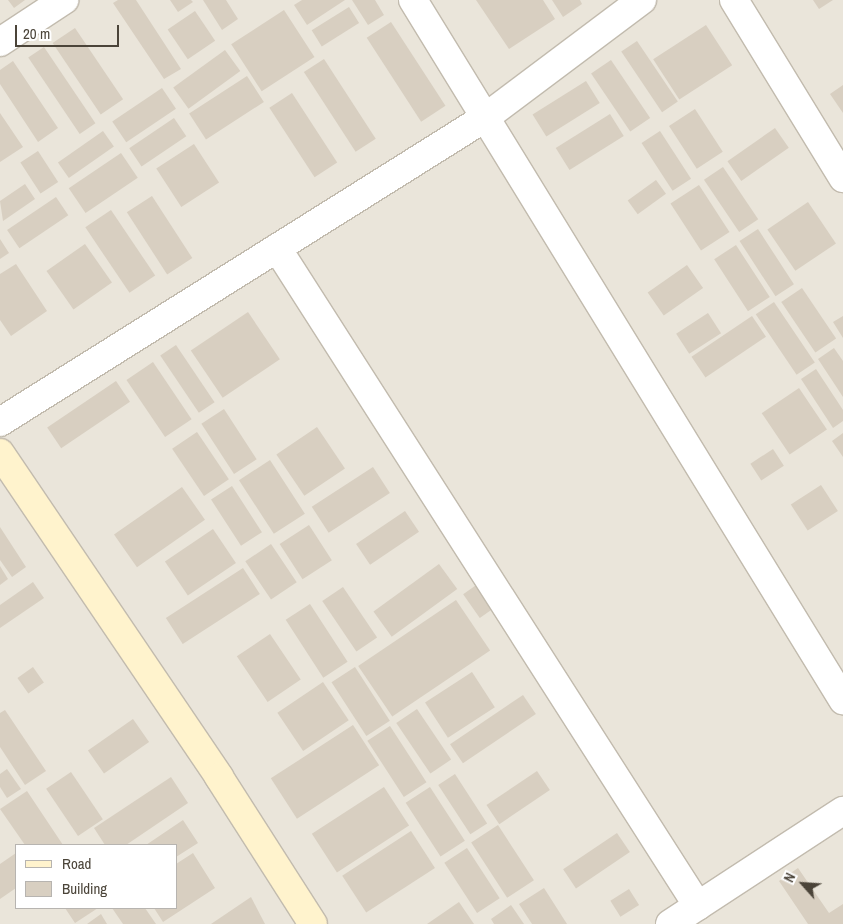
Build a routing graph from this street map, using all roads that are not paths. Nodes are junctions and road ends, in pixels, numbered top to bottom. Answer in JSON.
{"nodes":[{"id":1,"x":64,"y":0,"type":"edge"},
{"id":2,"x":413,"y":0,"type":"edge"},
{"id":3,"x":642,"y":0,"type":"edge"},
{"id":4,"x":734,"y":0,"type":"edge"},
{"id":5,"x":0,"y":42,"type":"edge"},
{"id":6,"x":486,"y":117,"type":"junction"},
{"id":7,"x":843,"y":178,"type":"edge"},
{"id":8,"x":277,"y":248,"type":"junction"},
{"id":9,"x":0,"y":422,"type":"edge"},
{"id":10,"x":0,"y":453,"type":"edge"},
{"id":11,"x":843,"y":700,"type":"edge"},
{"id":12,"x":843,"y":812,"type":"edge"},
{"id":13,"x":698,"y":906,"type":"junction"},
{"id":14,"x":312,"y":924,"type":"edge"},
{"id":15,"x":670,"y":924,"type":"edge"}],
"edges":[{"from":1,"to":5,"type":"street"},
{"from":2,"to":6,"type":"street"},
{"from":3,"to":6,"type":"street"},
{"from":4,"to":7,"type":"street"},
{"from":6,"to":8,"type":"street"},
{"from":6,"to":11,"type":"street"},
{"from":8,"to":9,"type":"street"},
{"from":8,"to":13,"type":"street"},
{"from":10,"to":14,"type":"street"},
{"from":12,"to":13,"type":"street"},
{"from":13,"to":15,"type":"street"}]}
